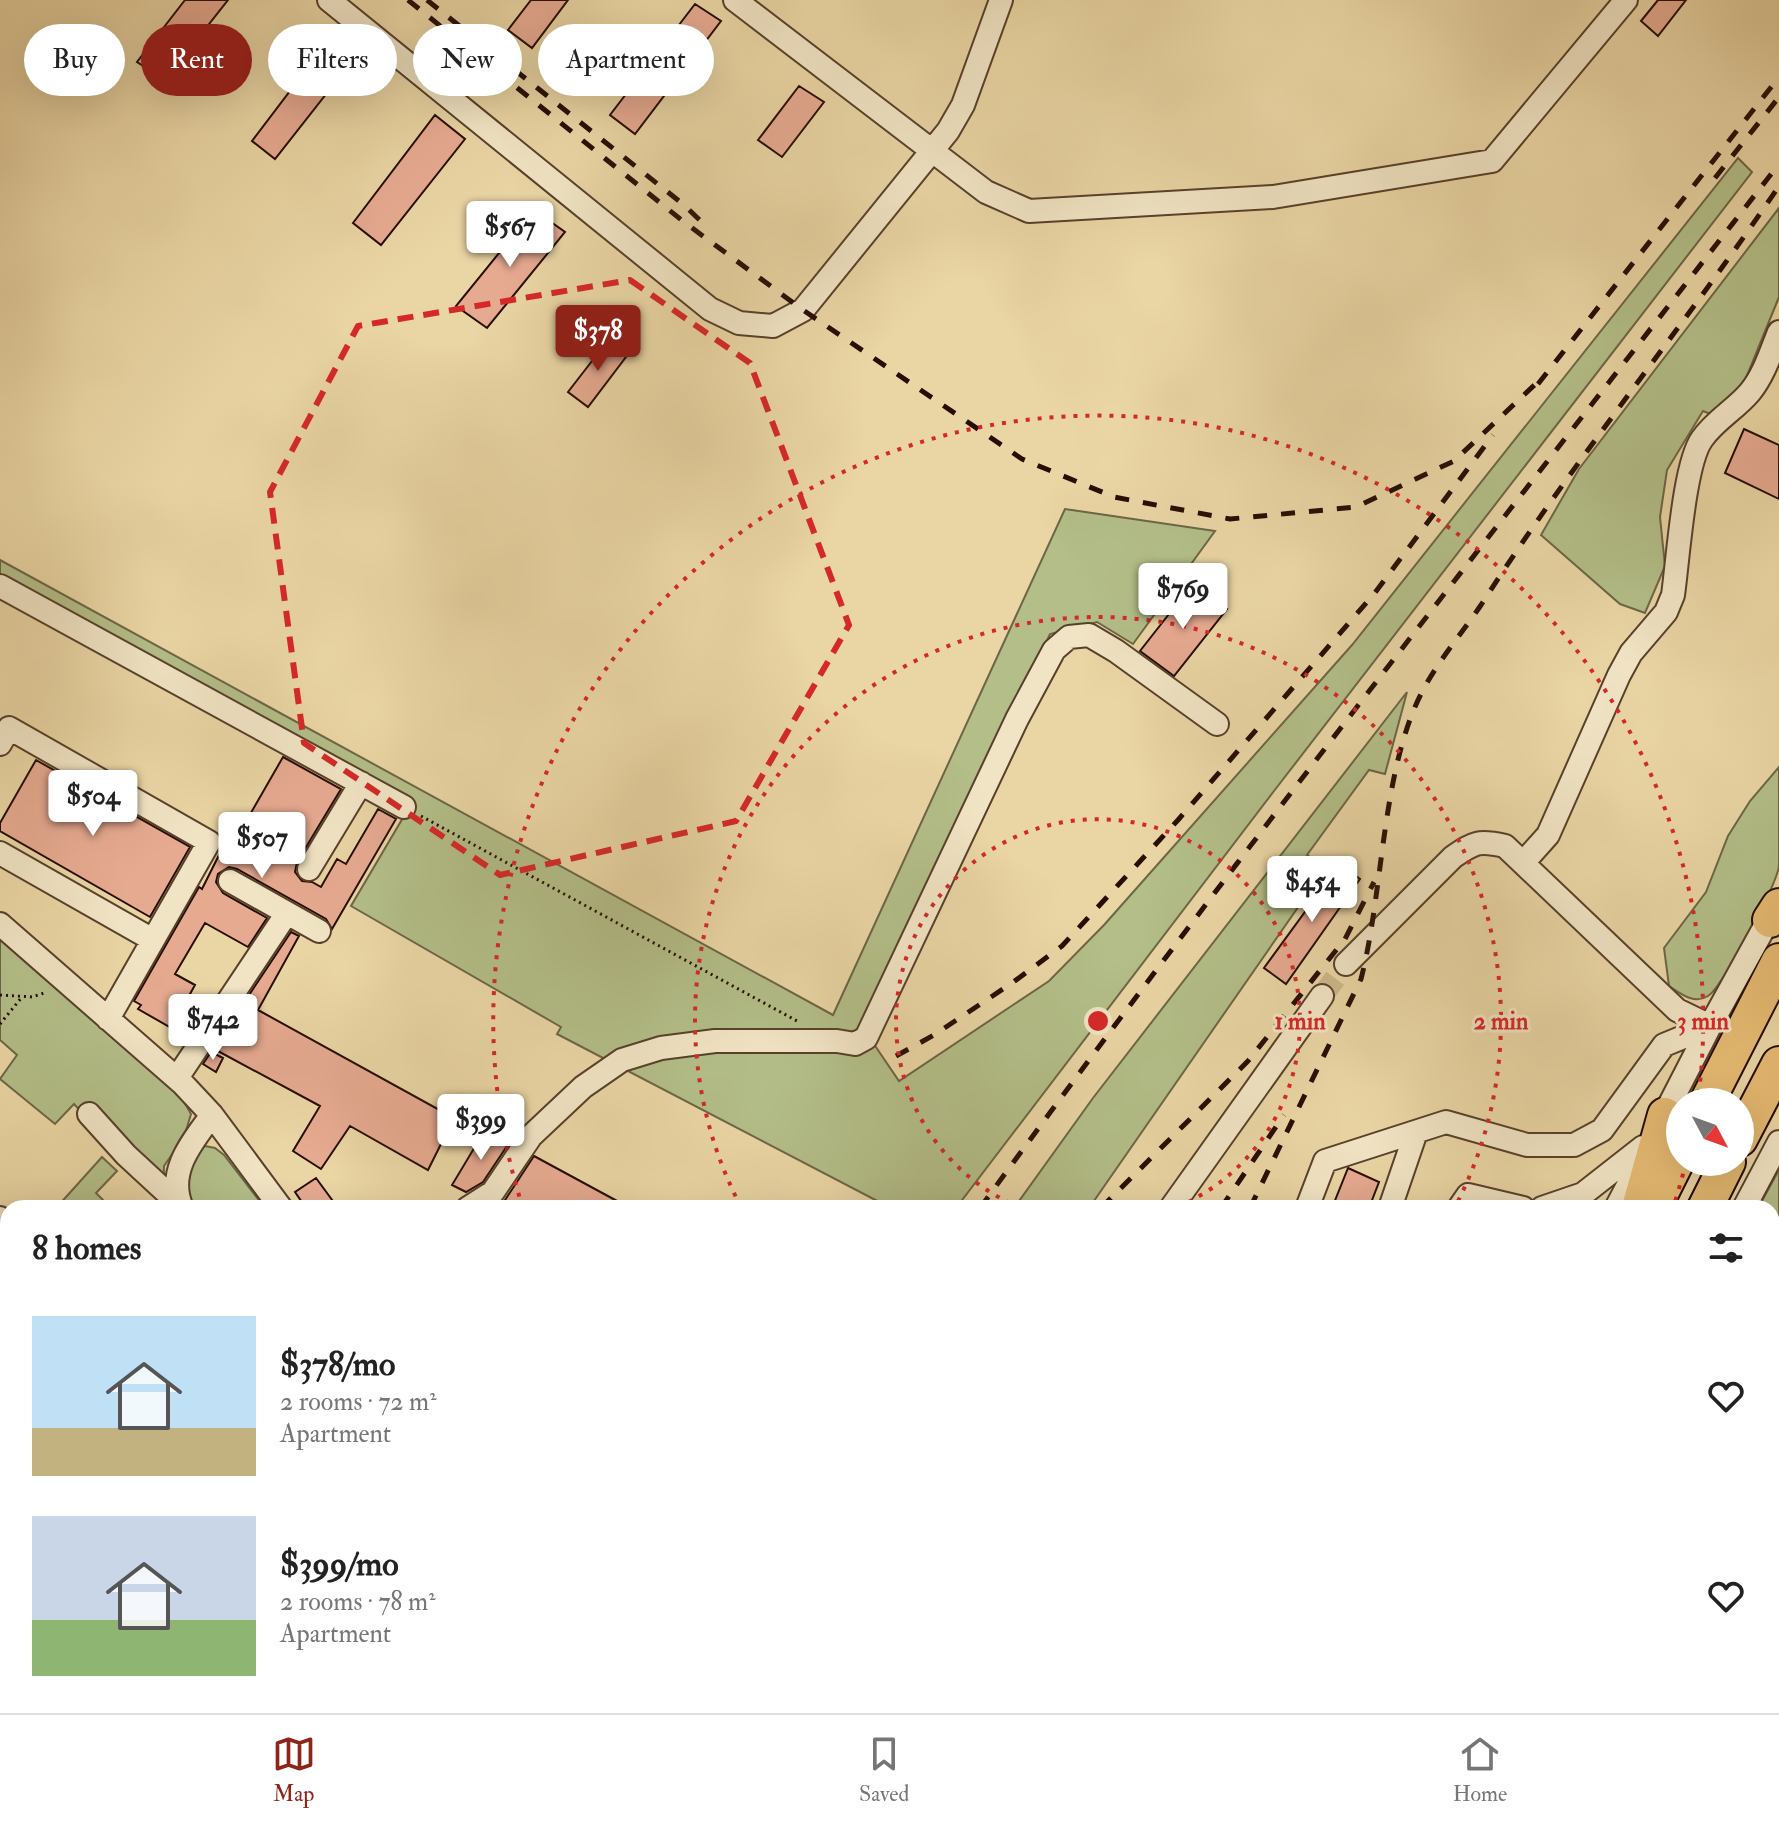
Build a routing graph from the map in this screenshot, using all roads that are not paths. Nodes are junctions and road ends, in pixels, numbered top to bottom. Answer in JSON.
{"nodes":[{"id":1,"x":329,"y":0,"type":"edge"},
{"id":2,"x":735,"y":0,"type":"edge"},
{"id":3,"x":1001,"y":0,"type":"edge"},
{"id":4,"x":1626,"y":0,"type":"edge"},
{"id":5,"x":932,"y":152,"type":"junction"},
{"id":6,"x":1779,"y":332,"type":"edge"},
{"id":7,"x":0,"y":586,"type":"edge"},
{"id":8,"x":1217,"y":724,"type":"dead end"},
{"id":9,"x":0,"y":744,"type":"edge"},
{"id":10,"x":361,"y":783,"type":"junction"},
{"id":11,"x":404,"y":807,"type":"road end"},
{"id":12,"x":0,"y":853,"type":"edge"},
{"id":13,"x":1523,"y":863,"type":"junction"},
{"id":14,"x":309,"y":869,"type":"dead end"},
{"id":15,"x":230,"y":881,"type":"dead end"},
{"id":16,"x":1776,"y":909,"type":"edge"},
{"id":17,"x":287,"y":913,"type":"junction"},
{"id":18,"x":0,"y":924,"type":"edge"},
{"id":19,"x":319,"y":931,"type":"dead end"},
{"id":20,"x":153,"y":940,"type":"junction"},
{"id":21,"x":1779,"y":961,"type":"edge"},
{"id":22,"x":1346,"y":964,"type":"tunnel mouth"},
{"id":23,"x":1322,"y":996,"type":"tunnel mouth"},
{"id":24,"x":108,"y":1019,"type":"junction"},
{"id":25,"x":1710,"y":1026,"type":"junction"},
{"id":26,"x":1774,"y":1077,"type":"edge"},
{"id":27,"x":177,"y":1078,"type":"junction"},
{"id":28,"x":1714,"y":1088,"type":"edge"},
{"id":29,"x":1754,"y":1113,"type":"edge"},
{"id":30,"x":89,"y":1114,"type":"dead end"},
{"id":31,"x":212,"y":1115,"type":"junction"},
{"id":32,"x":1416,"y":1132,"type":"junction"},
{"id":33,"x":1665,"y":1137,"type":"edge"},
{"id":34,"x":1779,"y":1142,"type":"edge"},
{"id":35,"x":1721,"y":1176,"type":"edge"},
{"id":36,"x":175,"y":1200,"type":"edge"},
{"id":37,"x":180,"y":1200,"type":"edge"},
{"id":38,"x":275,"y":1200,"type":"edge"},
{"id":39,"x":480,"y":1200,"type":"edge"},
{"id":40,"x":1177,"y":1200,"type":"edge"},
{"id":41,"x":1310,"y":1200,"type":"edge"},
{"id":42,"x":1393,"y":1200,"type":"edge"},
{"id":43,"x":1465,"y":1200,"type":"edge"},
{"id":44,"x":1489,"y":1200,"type":"edge"},
{"id":45,"x":1581,"y":1200,"type":"edge"},
{"id":46,"x":1622,"y":1200,"type":"edge"},
{"id":47,"x":1642,"y":1200,"type":"edge"},
{"id":48,"x":1654,"y":1200,"type":"edge"},
{"id":49,"x":1709,"y":1200,"type":"edge"},
{"id":50,"x":1748,"y":1200,"type":"edge"}],
"edges":[{"from":1,"to":5,"type":"street"},
{"from":2,"to":5,"type":"street"},
{"from":3,"to":5,"type":"street"},
{"from":4,"to":5,"type":"street"},
{"from":6,"to":13,"type":"street"},
{"from":7,"to":10,"type":"street"},
{"from":8,"to":39,"type":"street"},
{"from":9,"to":20,"type":"street"},
{"from":10,"to":11,"type":"street"},
{"from":10,"to":14,"type":"street"},
{"from":12,"to":20,"type":"street"},
{"from":13,"to":22,"type":"street"},
{"from":13,"to":25,"type":"street"},
{"from":15,"to":17,"type":"street"},
{"from":16,"to":25,"type":"street"},
{"from":17,"to":19,"type":"street"},
{"from":17,"to":27,"type":"street"},
{"from":18,"to":24,"type":"street"},
{"from":20,"to":24,"type":"street"},
{"from":21,"to":28,"type":"highway"},
{"from":23,"to":40,"type":"street"},
{"from":24,"to":27,"type":"street"},
{"from":25,"to":32,"type":"street"},
{"from":25,"to":33,"type":"street"},
{"from":26,"to":29,"type":"highway"},
{"from":27,"to":31,"type":"street"},
{"from":30,"to":36,"type":"street"},
{"from":31,"to":37,"type":"street"},
{"from":31,"to":38,"type":"street"},
{"from":32,"to":41,"type":"street"},
{"from":32,"to":42,"type":"street"},
{"from":33,"to":45,"type":"street"},
{"from":33,"to":46,"type":"street"},
{"from":33,"to":47,"type":"highway"},
{"from":33,"to":48,"type":"highway"},
{"from":34,"to":50,"type":"street"},
{"from":35,"to":49,"type":"highway"},
{"from":43,"to":44,"type":"street"}]}
